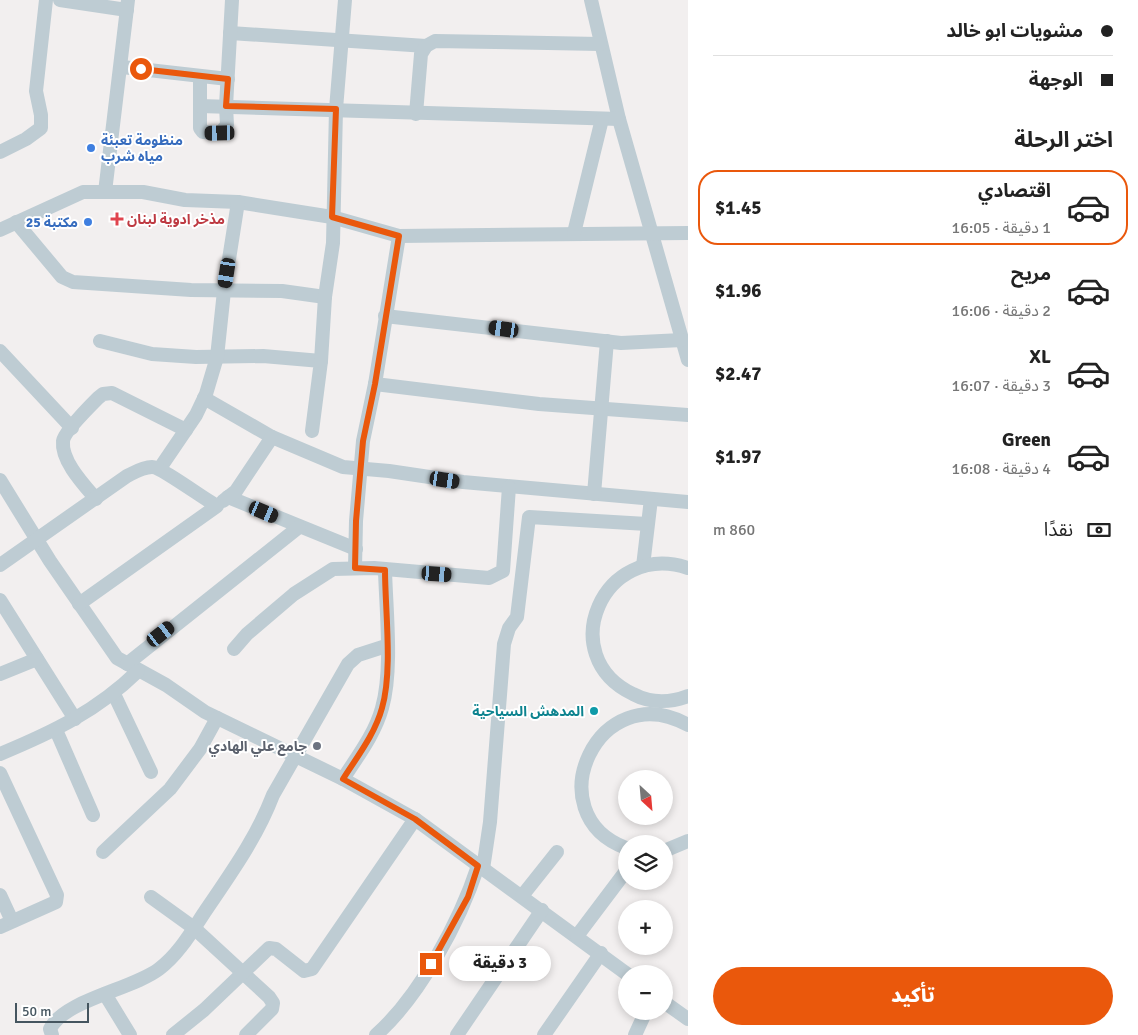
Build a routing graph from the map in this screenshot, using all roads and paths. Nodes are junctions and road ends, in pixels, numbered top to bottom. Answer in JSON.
{"nodes":[{"id":1,"x":46,"y":0,"type":"edge"},
{"id":2,"x":60,"y":0,"type":"edge"},
{"id":3,"x":232,"y":0,"type":"edge"},
{"id":4,"x":344,"y":0,"type":"edge"},
{"id":5,"x":590,"y":0,"type":"edge"},
{"id":6,"x":128,"y":5,"type":"edge"},
{"id":7,"x":230,"y":33,"type":"junction"},
{"id":8,"x":340,"y":40,"type":"junction"},
{"id":9,"x":600,"y":44,"type":"junction"},
{"id":10,"x":426,"y":46,"type":"junction"},
{"id":11,"x":122,"y":67,"type":"junction"},
{"id":12,"x":200,"y":76,"type":"junction"},
{"id":13,"x":228,"y":79,"type":"junction"},
{"id":14,"x":200,"y":106,"type":"junction"},
{"id":15,"x":226,"y":106,"type":"junction"},
{"id":16,"x":336,"y":109,"type":"junction"},
{"id":17,"x":416,"y":114,"type":"junction"},
{"id":18,"x":602,"y":119,"type":"junction"},
{"id":19,"x":620,"y":119,"type":"junction"},
{"id":20,"x":2,"y":146,"type":"edge"},
{"id":21,"x":105,"y":192,"type":"junction"},
{"id":22,"x":238,"y":202,"type":"junction"},
{"id":23,"x":332,"y":217,"type":"junction"},
{"id":24,"x":16,"y":222,"type":"junction"},
{"id":25,"x":0,"y":230,"type":"edge"},
{"id":26,"x":652,"y":232,"type":"junction"},
{"id":27,"x":688,"y":232,"type":"edge"},
{"id":28,"x":574,"y":233,"type":"junction"},
{"id":29,"x":399,"y":236,"type":"junction"},
{"id":30,"x":224,"y":291,"type":"junction"},
{"id":31,"x":324,"y":297,"type":"junction"},
{"id":32,"x":385,"y":316,"type":"junction"},
{"id":33,"x":682,"y":340,"type":"junction"},
{"id":34,"x":100,"y":341,"type":"dead end"},
{"id":35,"x":607,"y":341,"type":"junction"},
{"id":36,"x":0,"y":351,"type":"edge"},
{"id":37,"x":217,"y":357,"type":"junction"},
{"id":38,"x":688,"y":360,"type":"edge"},
{"id":39,"x":321,"y":361,"type":"junction"},
{"id":40,"x":375,"y":384,"type":"junction"},
{"id":41,"x":204,"y":398,"type":"junction"},
{"id":42,"x":602,"y":409,"type":"junction"},
{"id":43,"x":688,"y":414,"type":"edge"},
{"id":44,"x":72,"y":428,"type":"junction"},
{"id":45,"x":186,"y":430,"type":"junction"},
{"id":46,"x":312,"y":431,"type":"dead end"},
{"id":47,"x":272,"y":436,"type":"junction"},
{"id":48,"x":160,"y":468,"type":"junction"},
{"id":49,"x":360,"y":468,"type":"junction"},
{"id":50,"x":0,"y":480,"type":"edge"},
{"id":51,"x":508,"y":487,"type":"junction"},
{"id":52,"x":594,"y":494,"type":"junction"},
{"id":53,"x":228,"y":497,"type":"junction"},
{"id":54,"x":96,"y":499,"type":"junction"},
{"id":55,"x":651,"y":499,"type":"junction"},
{"id":56,"x":688,"y":502,"type":"edge"},
{"id":57,"x":216,"y":506,"type":"junction"},
{"id":58,"x":648,"y":524,"type":"junction"},
{"id":59,"x":299,"y":528,"type":"junction"},
{"id":60,"x":36,"y":539,"type":"junction"},
{"id":61,"x":356,"y":549,"type":"junction"},
{"id":62,"x":0,"y":565,"type":"edge"},
{"id":63,"x":643,"y":566,"type":"junction"},
{"id":64,"x":355,"y":568,"type":"junction"},
{"id":65,"x":688,"y":568,"type":"edge"},
{"id":66,"x":385,"y":570,"type":"junction"},
{"id":67,"x":0,"y":600,"type":"edge"},
{"id":68,"x":78,"y":604,"type":"junction"},
{"id":69,"x":386,"y":646,"type":"junction"},
{"id":70,"x":234,"y":649,"type":"dead end"},
{"id":71,"x":37,"y":659,"type":"junction"},
{"id":72,"x":132,"y":667,"type":"junction"},
{"id":73,"x":0,"y":674,"type":"edge"},
{"id":74,"x":114,"y":694,"type":"junction"},
{"id":75,"x":688,"y":696,"type":"edge"},
{"id":76,"x":654,"y":708,"type":"junction"},
{"id":77,"x":217,"y":718,"type":"junction"},
{"id":78,"x":75,"y":719,"type":"junction"},
{"id":79,"x":688,"y":725,"type":"edge"},
{"id":80,"x":56,"y":730,"type":"junction"},
{"id":81,"x":0,"y":754,"type":"edge"},
{"id":82,"x":295,"y":755,"type":"junction"},
{"id":83,"x":151,"y":772,"type":"dead end"},
{"id":84,"x":0,"y":773,"type":"edge"},
{"id":85,"x":343,"y":779,"type":"junction"},
{"id":86,"x":93,"y":815,"type":"dead end"},
{"id":87,"x":415,"y":819,"type":"junction"},
{"id":88,"x":688,"y":841,"type":"edge"},
{"id":89,"x":618,"y":843,"type":"edge"},
{"id":90,"x":673,"y":847,"type":"edge"},
{"id":91,"x":104,"y":852,"type":"dead end"},
{"id":92,"x":557,"y":852,"type":"dead end"},
{"id":93,"x":480,"y":867,"type":"junction"},
{"id":94,"x":618,"y":882,"type":"edge"},
{"id":95,"x":0,"y":895,"type":"edge"},
{"id":96,"x":522,"y":896,"type":"junction"},
{"id":97,"x":151,"y":897,"type":"dead end"},
{"id":98,"x":542,"y":910,"type":"junction"},
{"id":99,"x":6,"y":924,"type":"edge"},
{"id":100,"x":194,"y":928,"type":"junction"},
{"id":101,"x":577,"y":936,"type":"junction"},
{"id":102,"x":602,"y":953,"type":"junction"},
{"id":103,"x":618,"y":966,"type":"edge"},
{"id":104,"x":242,"y":972,"type":"junction"},
{"id":105,"x":106,"y":994,"type":"junction"},
{"id":106,"x":673,"y":1008,"type":"edge"},
{"id":107,"x":688,"y":1019,"type":"edge"},
{"id":108,"x":642,"y":1020,"type":"edge"},
{"id":109,"x":52,"y":1035,"type":"edge"},
{"id":110,"x":130,"y":1035,"type":"edge"},
{"id":111,"x":173,"y":1035,"type":"edge"},
{"id":112,"x":246,"y":1035,"type":"edge"},
{"id":113,"x":376,"y":1035,"type":"edge"},
{"id":114,"x":457,"y":1035,"type":"edge"},
{"id":115,"x":544,"y":1035,"type":"edge"},
{"id":116,"x":635,"y":1035,"type":"edge"}],
"edges":[{"from":1,"to":20,"type":"street"},
{"from":2,"to":6,"type":"street"},
{"from":3,"to":7,"type":"street"},
{"from":4,"to":8,"type":"street"},
{"from":5,"to":9,"type":"street"},
{"from":6,"to":11,"type":"street"},
{"from":7,"to":8,"type":"street"},
{"from":7,"to":13,"type":"street"},
{"from":8,"to":10,"type":"street"},
{"from":8,"to":16,"type":"street"},
{"from":9,"to":10,"type":"street"},
{"from":9,"to":19,"type":"street"},
{"from":10,"to":17,"type":"street"},
{"from":11,"to":12,"type":"street"},
{"from":11,"to":21,"type":"street"},
{"from":12,"to":13,"type":"street"},
{"from":12,"to":14,"type":"street"},
{"from":13,"to":15,"type":"street"},
{"from":14,"to":15,"type":"street"},
{"from":14,"to":15,"type":"street"},
{"from":15,"to":16,"type":"street"},
{"from":16,"to":17,"type":"street"},
{"from":16,"to":23,"type":"street"},
{"from":17,"to":18,"type":"street"},
{"from":18,"to":19,"type":"street"},
{"from":18,"to":28,"type":"street"},
{"from":19,"to":26,"type":"street"},
{"from":21,"to":22,"type":"street"},
{"from":21,"to":24,"type":"street"},
{"from":22,"to":23,"type":"street"},
{"from":22,"to":30,"type":"street"},
{"from":23,"to":29,"type":"street"},
{"from":23,"to":31,"type":"street"},
{"from":24,"to":25,"type":"street"},
{"from":24,"to":30,"type":"street"},
{"from":26,"to":27,"type":"street"},
{"from":26,"to":28,"type":"street"},
{"from":26,"to":33,"type":"street"},
{"from":28,"to":29,"type":"street"},
{"from":29,"to":32,"type":"street"},
{"from":30,"to":31,"type":"street"},
{"from":30,"to":37,"type":"street"},
{"from":31,"to":39,"type":"street"},
{"from":32,"to":35,"type":"street"},
{"from":32,"to":40,"type":"street"},
{"from":33,"to":35,"type":"street"},
{"from":33,"to":38,"type":"street"},
{"from":34,"to":37,"type":"street"},
{"from":35,"to":42,"type":"street"},
{"from":36,"to":44,"type":"street"},
{"from":37,"to":39,"type":"street"},
{"from":37,"to":41,"type":"street"},
{"from":39,"to":46,"type":"street"},
{"from":40,"to":42,"type":"street"},
{"from":40,"to":49,"type":"street"},
{"from":41,"to":45,"type":"street"},
{"from":41,"to":47,"type":"street"},
{"from":42,"to":43,"type":"street"},
{"from":42,"to":52,"type":"street"},
{"from":44,"to":45,"type":"street"},
{"from":44,"to":54,"type":"street"},
{"from":45,"to":48,"type":"street"},
{"from":47,"to":49,"type":"street"},
{"from":47,"to":53,"type":"street"},
{"from":48,"to":54,"type":"street"},
{"from":48,"to":57,"type":"street"},
{"from":49,"to":51,"type":"street"},
{"from":49,"to":61,"type":"street"},
{"from":50,"to":60,"type":"street"},
{"from":51,"to":52,"type":"street"},
{"from":51,"to":66,"type":"street"},
{"from":52,"to":55,"type":"street"},
{"from":53,"to":57,"type":"street"},
{"from":53,"to":59,"type":"street"},
{"from":54,"to":60,"type":"street"},
{"from":55,"to":56,"type":"street"},
{"from":55,"to":58,"type":"street"},
{"from":57,"to":68,"type":"street"},
{"from":58,"to":63,"type":"street"},
{"from":58,"to":93,"type":"street"},
{"from":59,"to":61,"type":"street"},
{"from":59,"to":72,"type":"street"},
{"from":60,"to":62,"type":"street"},
{"from":60,"to":68,"type":"street"},
{"from":61,"to":64,"type":"street"},
{"from":63,"to":65,"type":"street"},
{"from":63,"to":76,"type":"street"},
{"from":64,"to":66,"type":"street"},
{"from":64,"to":70,"type":"street"},
{"from":66,"to":69,"type":"street"},
{"from":67,"to":71,"type":"street"},
{"from":68,"to":72,"type":"street"},
{"from":69,"to":82,"type":"street"},
{"from":69,"to":85,"type":"street"},
{"from":71,"to":73,"type":"street"},
{"from":71,"to":78,"type":"street"},
{"from":72,"to":74,"type":"street"},
{"from":72,"to":77,"type":"street"},
{"from":74,"to":78,"type":"street"},
{"from":74,"to":83,"type":"street"},
{"from":75,"to":76,"type":"street"},
{"from":76,"to":79,"type":"street"},
{"from":76,"to":89,"type":"street"},
{"from":77,"to":82,"type":"street"},
{"from":77,"to":91,"type":"street"},
{"from":78,"to":80,"type":"street"},
{"from":80,"to":81,"type":"street"},
{"from":80,"to":86,"type":"street"},
{"from":82,"to":85,"type":"street"},
{"from":82,"to":100,"type":"street"},
{"from":84,"to":99,"type":"street"},
{"from":85,"to":87,"type":"street"},
{"from":87,"to":93,"type":"street"},
{"from":87,"to":104,"type":"street"},
{"from":88,"to":90,"type":"street"},
{"from":92,"to":96,"type":"street"},
{"from":93,"to":96,"type":"street"},
{"from":93,"to":113,"type":"street"},
{"from":94,"to":101,"type":"street"},
{"from":95,"to":99,"type":"street"},
{"from":96,"to":98,"type":"street"},
{"from":97,"to":100,"type":"street"},
{"from":98,"to":101,"type":"street"},
{"from":98,"to":114,"type":"street"},
{"from":100,"to":104,"type":"street"},
{"from":100,"to":105,"type":"street"},
{"from":101,"to":102,"type":"street"},
{"from":102,"to":103,"type":"street"},
{"from":102,"to":115,"type":"street"},
{"from":104,"to":111,"type":"street"},
{"from":104,"to":112,"type":"street"},
{"from":105,"to":109,"type":"street"},
{"from":105,"to":110,"type":"street"},
{"from":106,"to":107,"type":"street"},
{"from":108,"to":116,"type":"street"}]}
